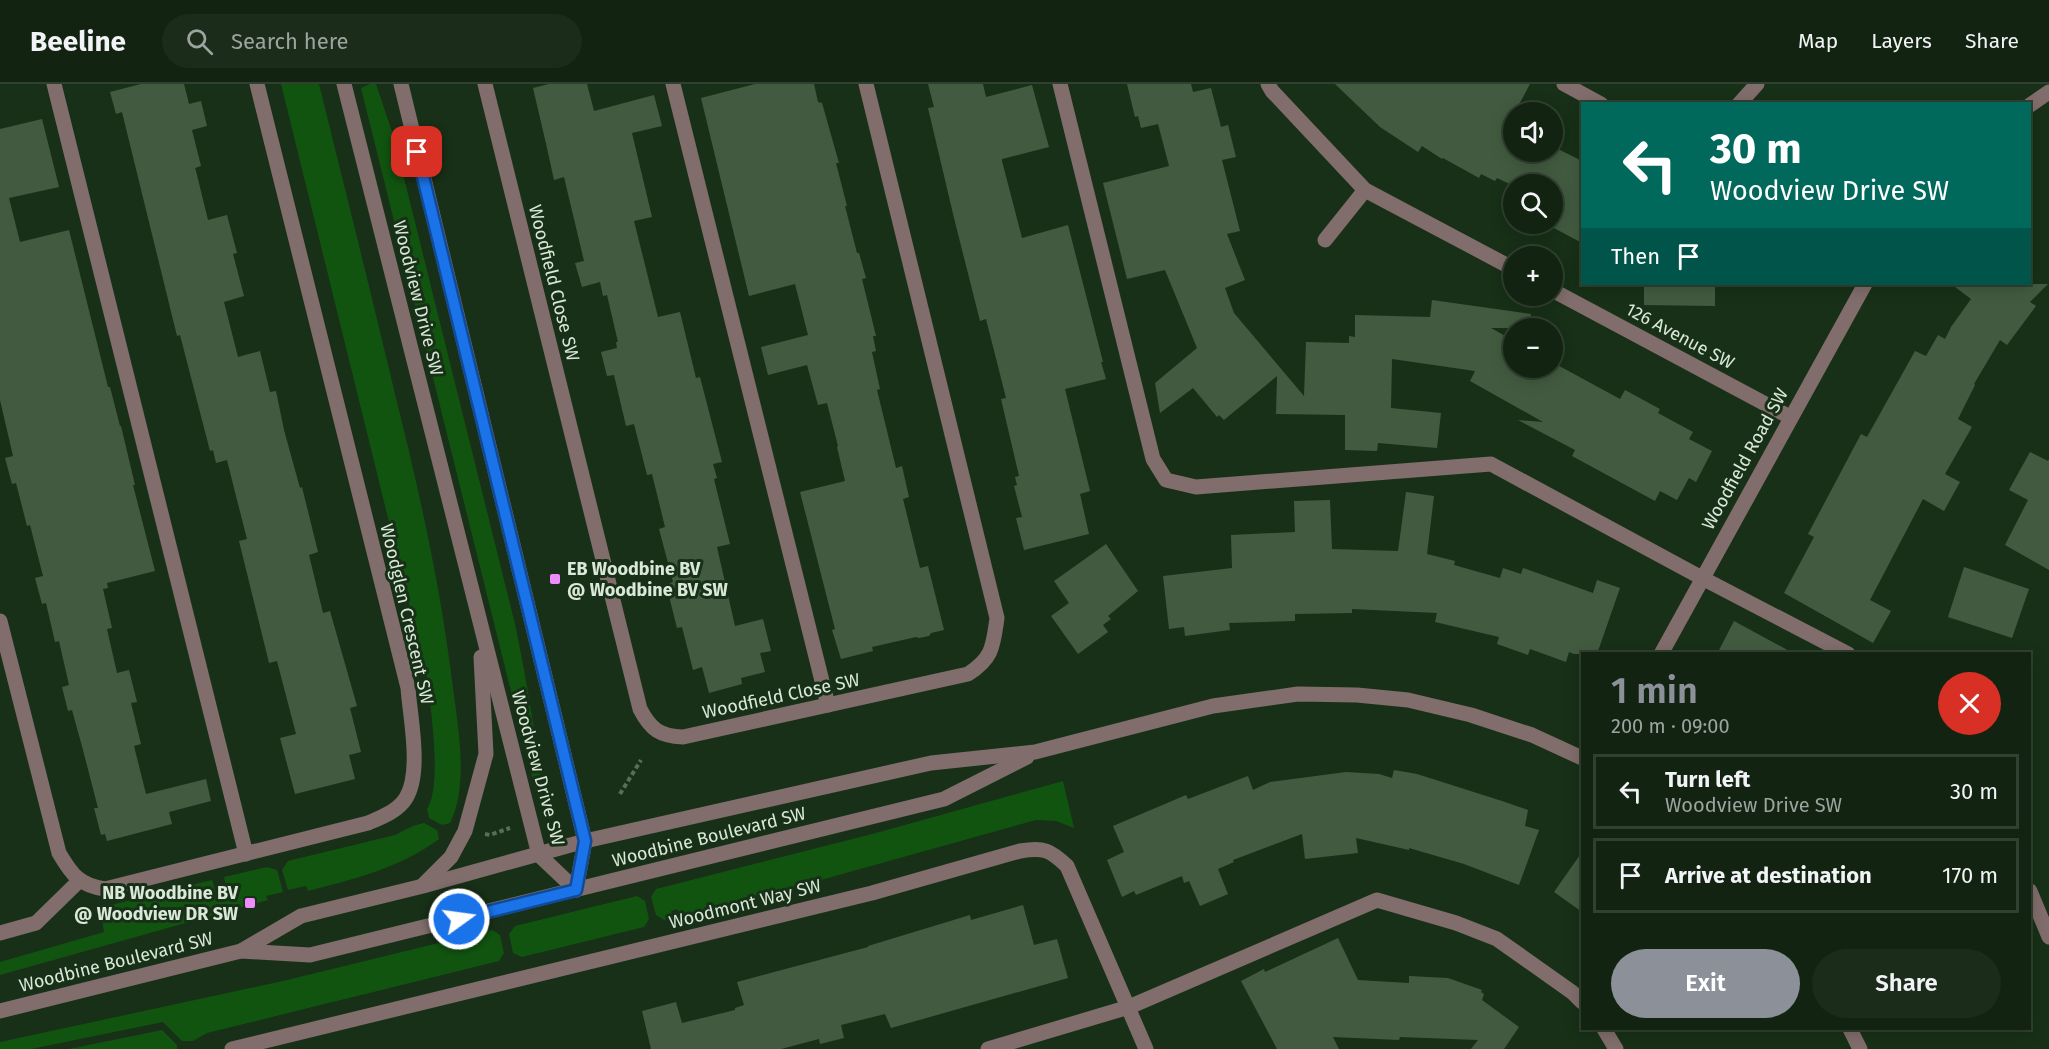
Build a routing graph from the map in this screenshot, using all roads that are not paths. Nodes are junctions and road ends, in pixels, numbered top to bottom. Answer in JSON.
{"nodes":[{"id":1,"x":54,"y":84,"type":"edge"},
{"id":2,"x":257,"y":84,"type":"edge"},
{"id":3,"x":344,"y":84,"type":"edge"},
{"id":4,"x":400,"y":84,"type":"edge"},
{"id":5,"x":485,"y":84,"type":"edge"},
{"id":6,"x":673,"y":84,"type":"edge"},
{"id":7,"x":866,"y":84,"type":"edge"},
{"id":8,"x":1060,"y":84,"type":"edge"},
{"id":9,"x":1269,"y":84,"type":"edge"},
{"id":10,"x":1564,"y":84,"type":"edge"},
{"id":11,"x":1757,"y":84,"type":"edge"},
{"id":12,"x":2049,"y":92,"type":"edge"},
{"id":13,"x":1597,"y":102,"type":"edge"},
{"id":14,"x":1741,"y":102,"type":"edge"},
{"id":15,"x":2031,"y":104,"type":"edge"},
{"id":16,"x":1365,"y":190,"type":"junction"},
{"id":17,"x":1325,"y":240,"type":"dead end"},
{"id":18,"x":1503,"y":263,"type":"edge"},
{"id":19,"x":1864,"y":285,"type":"edge"},
{"id":20,"x":1563,"y":296,"type":"edge"},
{"id":21,"x":1790,"y":417,"type":"junction"},
{"id":22,"x":1702,"y":578,"type":"junction"},
{"id":23,"x":0,"y":621,"type":"edge"},
{"id":24,"x":480,"y":624,"type":"junction"},
{"id":25,"x":1662,"y":652,"type":"edge"},
{"id":26,"x":1844,"y":652,"type":"edge"},
{"id":27,"x":828,"y":705,"type":"junction"},
{"id":28,"x":1035,"y":752,"type":"junction"},
{"id":29,"x":1581,"y":758,"type":"edge"},
{"id":30,"x":585,"y":841,"type":"junction"},
{"id":31,"x":246,"y":854,"type":"junction"},
{"id":32,"x":539,"y":855,"type":"junction"},
{"id":33,"x":79,"y":880,"type":"junction"},
{"id":34,"x":423,"y":886,"type":"junction"},
{"id":35,"x":576,"y":890,"type":"junction"},
{"id":36,"x":2031,"y":893,"type":"edge"},
{"id":37,"x":0,"y":933,"type":"edge"},
{"id":38,"x":2049,"y":937,"type":"edge"},
{"id":39,"x":241,"y":951,"type":"junction"},
{"id":40,"x":1581,"y":1001,"type":"edge"},
{"id":41,"x":1129,"y":1007,"type":"junction"},
{"id":42,"x":0,"y":1011,"type":"edge"},
{"id":43,"x":1605,"y":1030,"type":"edge"},
{"id":44,"x":1850,"y":1030,"type":"edge"},
{"id":45,"x":232,"y":1049,"type":"edge"},
{"id":46,"x":988,"y":1049,"type":"edge"},
{"id":47,"x":1146,"y":1049,"type":"edge"},
{"id":48,"x":1616,"y":1049,"type":"edge"},
{"id":49,"x":1860,"y":1049,"type":"edge"}],
"edges":[{"from":1,"to":31,"type":"street"},
{"from":2,"to":31,"type":"street","name":"Woodglen Crescent SW"},
{"from":3,"to":24,"type":"street","name":"Woodview Drive SW"},
{"from":4,"to":30,"type":"street","name":"Woodview Drive SW"},
{"from":5,"to":27,"type":"street","name":"Woodfield Close SW"},
{"from":6,"to":27,"type":"street"},
{"from":7,"to":27,"type":"street","name":"Woodfield Close SW"},
{"from":8,"to":22,"type":"street"},
{"from":9,"to":16,"type":"street"},
{"from":10,"to":13,"type":"street"},
{"from":11,"to":14,"type":"street"},
{"from":12,"to":15,"type":"street"},
{"from":16,"to":17,"type":"street"},
{"from":16,"to":18,"type":"street"},
{"from":19,"to":21,"type":"street","name":"Woodfield Road SW"},
{"from":20,"to":21,"type":"street","name":"126 Avenue SW"},
{"from":21,"to":22,"type":"street","name":"Woodfield Road SW"},
{"from":22,"to":25,"type":"street","name":"Woodfield Road SW"},
{"from":22,"to":26,"type":"street"},
{"from":23,"to":33,"type":"street"},
{"from":24,"to":32,"type":"street","name":"Woodview Drive SW"},
{"from":24,"to":34,"type":"street"},
{"from":28,"to":29,"type":"street","name":"Woodbine Boulevard SW"},
{"from":28,"to":30,"type":"street","name":"Woodbine Boulevard SW"},
{"from":28,"to":35,"type":"street","name":"Woodbine Boulevard SW"},
{"from":30,"to":32,"type":"street","name":"Woodbine Boulevard SW"},
{"from":30,"to":35,"type":"street","name":"Woodview Drive SW"},
{"from":31,"to":33,"type":"street","name":"Woodglen Crescent SW"},
{"from":32,"to":34,"type":"street","name":"Woodbine Boulevard SW"},
{"from":32,"to":35,"type":"street","name":"Woodview Drive SW"},
{"from":33,"to":37,"type":"street"},
{"from":34,"to":39,"type":"street","name":"Woodbine Boulevard SW"},
{"from":35,"to":39,"type":"street","name":"Woodbine Boulevard SW"},
{"from":36,"to":38,"type":"street"},
{"from":39,"to":42,"type":"street","name":"Woodbine Boulevard SW"},
{"from":40,"to":41,"type":"street"},
{"from":41,"to":45,"type":"street","name":"Woodmont Way SW"},
{"from":41,"to":46,"type":"street"},
{"from":41,"to":47,"type":"street","name":"Woodmont Way SW"},
{"from":43,"to":48,"type":"street"},
{"from":44,"to":49,"type":"street"}]}
